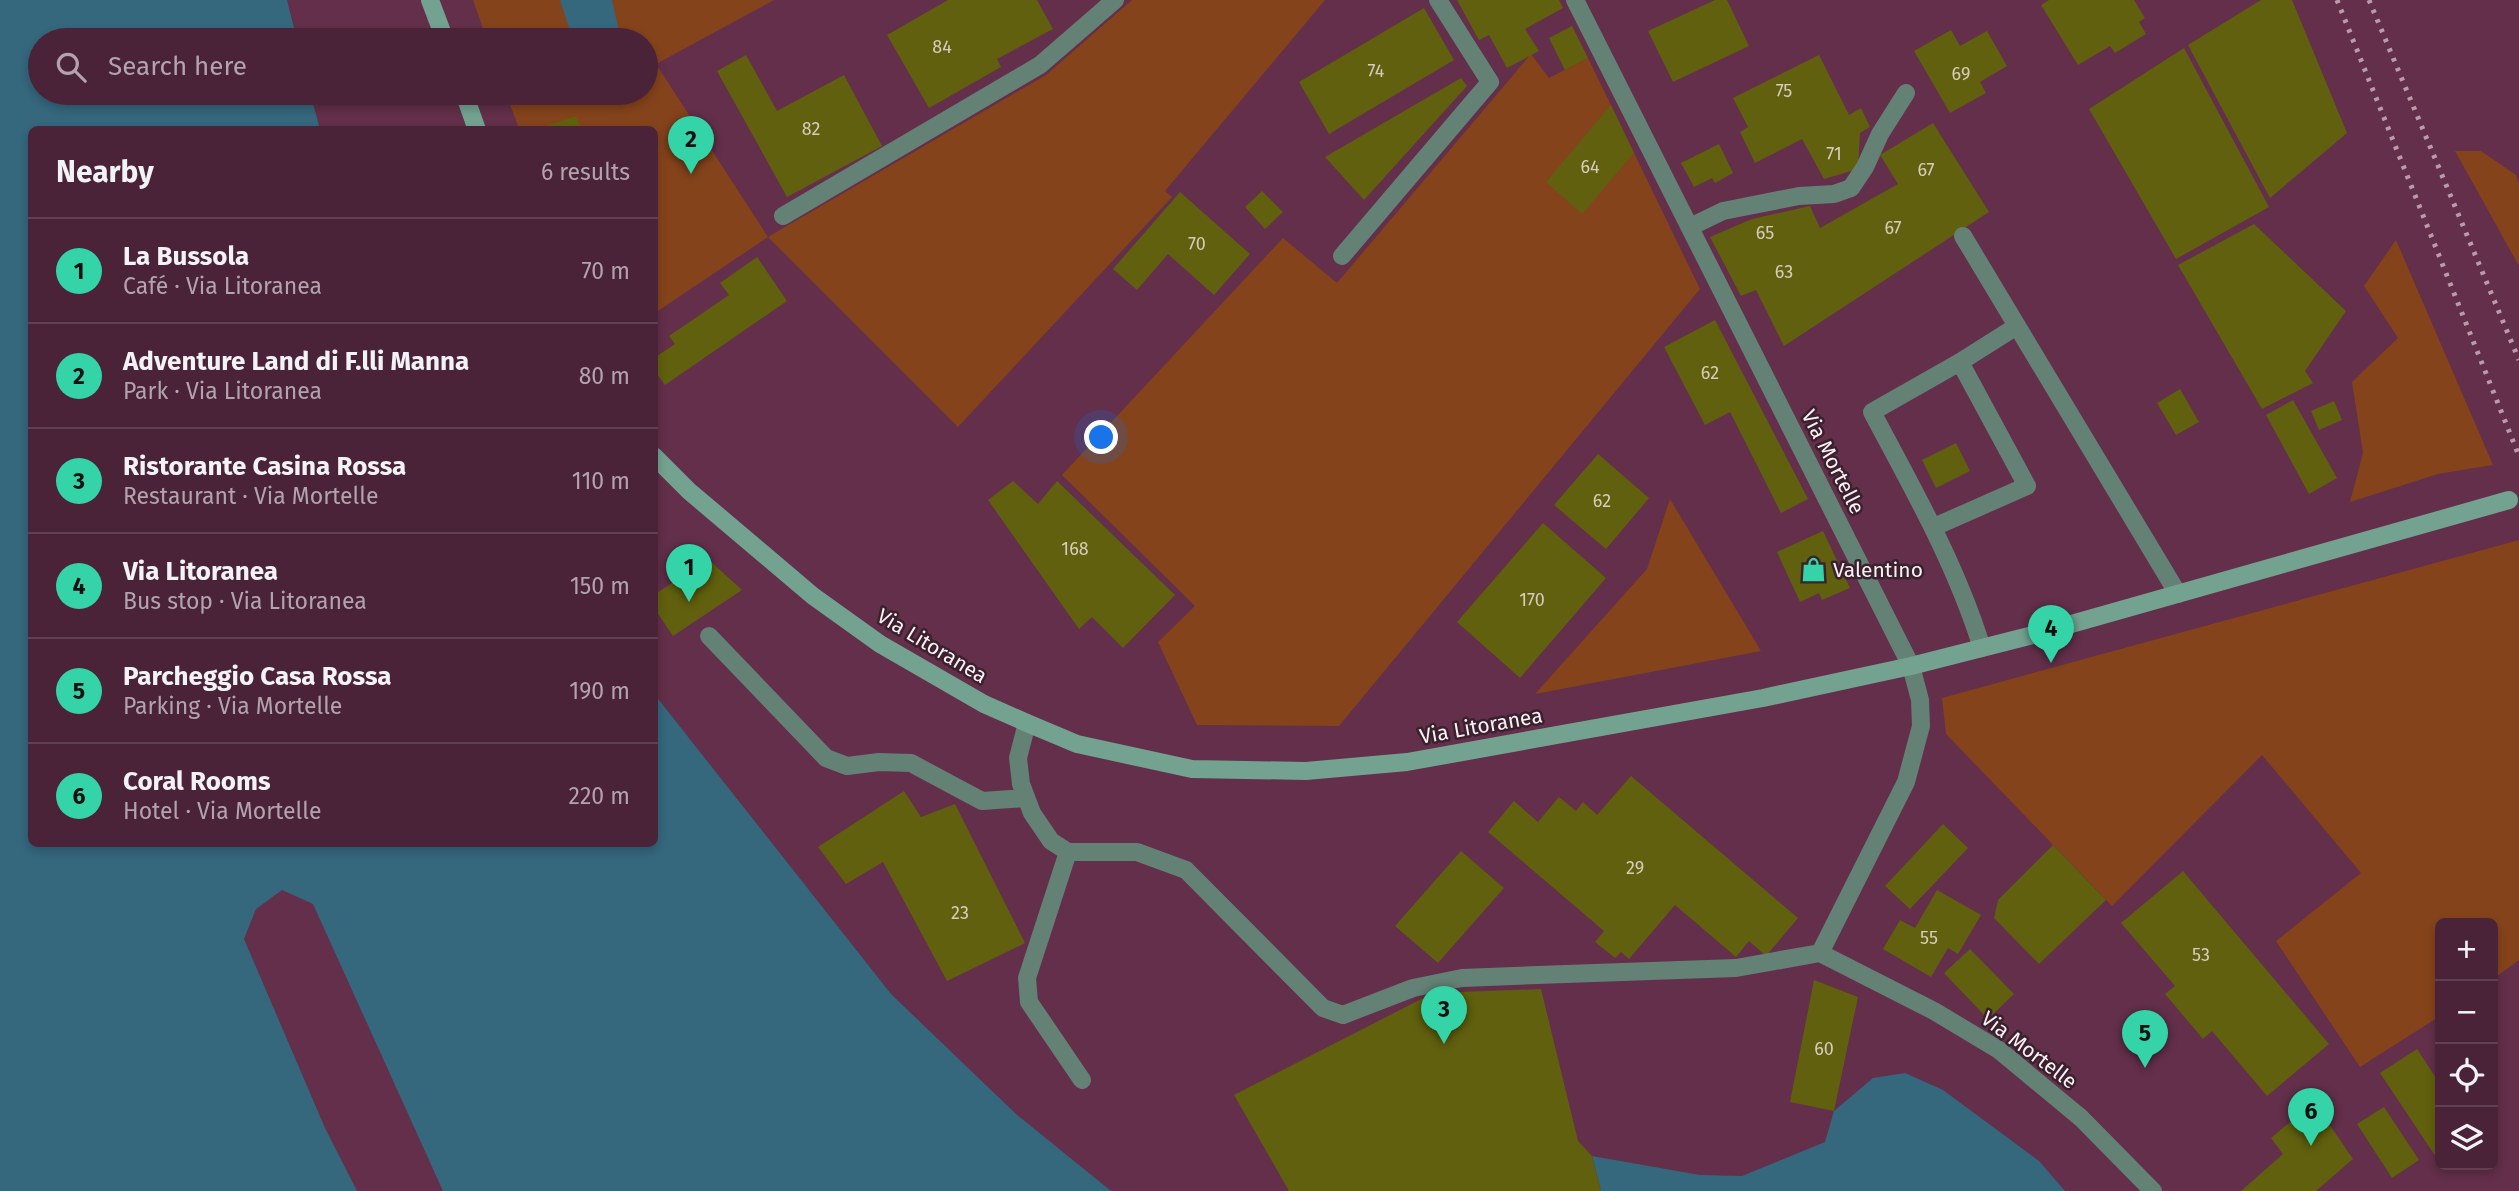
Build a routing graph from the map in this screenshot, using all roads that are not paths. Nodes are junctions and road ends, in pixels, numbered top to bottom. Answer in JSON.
{"nodes":[{"id":1,"x":430,"y":0,"type":"edge"},
{"id":2,"x":1115,"y":0,"type":"edge"},
{"id":3,"x":1438,"y":0,"type":"edge"},
{"id":4,"x":1575,"y":0,"type":"edge"},
{"id":5,"x":440,"y":28,"type":"edge"},
{"id":6,"x":1906,"y":93,"type":"dead end"},
{"id":7,"x":468,"y":105,"type":"edge"},
{"id":8,"x":476,"y":126,"type":"edge"},
{"id":9,"x":783,"y":216,"type":"dead end"},
{"id":10,"x":1690,"y":227,"type":"junction"},
{"id":11,"x":1963,"y":236,"type":"dead end"},
{"id":12,"x":1342,"y":256,"type":"dead end"},
{"id":13,"x":2017,"y":326,"type":"junction"},
{"id":14,"x":1960,"y":362,"type":"junction"},
{"id":15,"x":658,"y":460,"type":"edge"},
{"id":16,"x":2509,"y":500,"type":"dead end"},
{"id":17,"x":1934,"y":527,"type":"junction"},
{"id":18,"x":2178,"y":594,"type":"junction"},
{"id":19,"x":709,"y":636,"type":"dead end"},
{"id":20,"x":1982,"y":648,"type":"junction"},
{"id":21,"x":1911,"y":666,"type":"junction"},
{"id":22,"x":1027,"y":723,"type":"junction"},
{"id":23,"x":1026,"y":798,"type":"junction"},
{"id":24,"x":1068,"y":852,"type":"junction"},
{"id":25,"x":1820,"y":953,"type":"junction"},
{"id":26,"x":1082,"y":1080,"type":"dead end"},
{"id":27,"x":2153,"y":1191,"type":"edge"}],
"edges":[{"from":1,"to":5,"type":"street"},
{"from":2,"to":9,"type":"street"},
{"from":3,"to":12,"type":"street"},
{"from":4,"to":10,"type":"street","name":"Via Mortelle"},
{"from":6,"to":10,"type":"street"},
{"from":7,"to":8,"type":"street"},
{"from":10,"to":21,"type":"street","name":"Via Mortelle"},
{"from":11,"to":13,"type":"street"},
{"from":13,"to":14,"type":"street"},
{"from":13,"to":18,"type":"street"},
{"from":14,"to":17,"type":"street"},
{"from":14,"to":17,"type":"street"},
{"from":15,"to":22,"type":"street","name":"Via Litoranea"},
{"from":16,"to":18,"type":"street","name":"Via Litoranea"},
{"from":17,"to":20,"type":"street"},
{"from":18,"to":20,"type":"street","name":"Via Litoranea"},
{"from":19,"to":23,"type":"street"},
{"from":20,"to":21,"type":"street","name":"Via Litoranea"},
{"from":21,"to":22,"type":"street","name":"Via Litoranea"},
{"from":21,"to":25,"type":"street","name":"Via Mortelle"},
{"from":22,"to":23,"type":"street"},
{"from":23,"to":24,"type":"street"},
{"from":24,"to":25,"type":"street"},
{"from":24,"to":26,"type":"street"},
{"from":25,"to":27,"type":"street","name":"Via Mortelle"}]}
